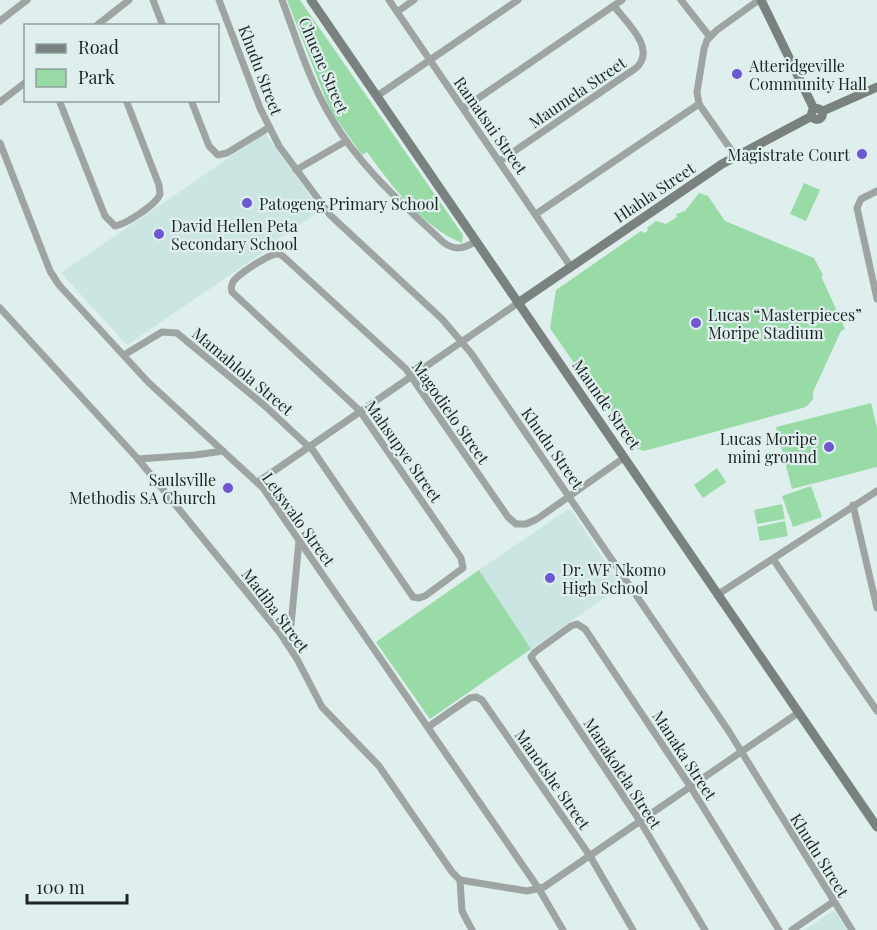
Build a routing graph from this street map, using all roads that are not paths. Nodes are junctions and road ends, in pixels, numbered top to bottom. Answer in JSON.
{"nodes":[{"id":1,"x":27,"y":0,"type":"edge"},
{"id":2,"x":129,"y":0,"type":"edge"},
{"id":3,"x":153,"y":0,"type":"edge"},
{"id":4,"x":219,"y":0,"type":"edge"},
{"id":5,"x":282,"y":0,"type":"edge"},
{"id":6,"x":311,"y":0,"type":"edge"},
{"id":7,"x":389,"y":0,"type":"edge"},
{"id":8,"x":414,"y":0,"type":"edge"},
{"id":9,"x":518,"y":0,"type":"edge"},
{"id":10,"x":622,"y":0,"type":"edge"},
{"id":11,"x":681,"y":0,"type":"edge"},
{"id":12,"x":760,"y":0,"type":"edge"},
{"id":13,"x":614,"y":6,"type":"junction"},
{"id":14,"x":397,"y":12,"type":"junction"},
{"id":15,"x":0,"y":21,"type":"edge"},
{"id":16,"x":99,"y":24,"type":"edge"},
{"id":17,"x":162,"y":24,"type":"edge"},
{"id":18,"x":710,"y":37,"type":"junction"},
{"id":19,"x":430,"y":61,"type":"junction"},
{"id":20,"x":24,"y":84,"type":"edge"},
{"id":21,"x":877,"y":87,"type":"edge"},
{"id":22,"x":377,"y":96,"type":"junction"},
{"id":23,"x":0,"y":102,"type":"edge"},
{"id":24,"x":60,"y":102,"type":"edge"},
{"id":25,"x":127,"y":102,"type":"edge"},
{"id":26,"x":193,"y":102,"type":"edge"},
{"id":27,"x":699,"y":104,"type":"junction"},
{"id":28,"x":464,"y":108,"type":"junction"},
{"id":29,"x":816,"y":112,"type":"junction"},
{"id":30,"x":268,"y":128,"type":"junction"},
{"id":31,"x":346,"y":141,"type":"junction"},
{"id":32,"x":0,"y":143,"type":"edge"},
{"id":33,"x":736,"y":157,"type":"junction"},
{"id":34,"x":500,"y":161,"type":"junction"},
{"id":35,"x":296,"y":170,"type":"junction"},
{"id":36,"x":877,"y":191,"type":"edge"},
{"id":37,"x":536,"y":214,"type":"junction"},
{"id":38,"x":476,"y":241,"type":"junction"},
{"id":39,"x":571,"y":267,"type":"junction"},
{"id":40,"x":250,"y":269,"type":"joint"},
{"id":41,"x":877,"y":299,"type":"edge"},
{"id":42,"x":518,"y":303,"type":"junction"},
{"id":43,"x":0,"y":308,"type":"edge"},
{"id":44,"x":463,"y":342,"type":"junction"},
{"id":45,"x":124,"y":355,"type":"junction"},
{"id":46,"x":412,"y":377,"type":"junction"},
{"id":47,"x":360,"y":411,"type":"junction"},
{"id":48,"x":309,"y":447,"type":"junction"},
{"id":49,"x":223,"y":451,"type":"junction"},
{"id":50,"x":625,"y":457,"type":"junction"},
{"id":51,"x":138,"y":459,"type":"junction"},
{"id":52,"x":258,"y":482,"type":"junction"},
{"id":53,"x":877,"y":491,"type":"edge"},
{"id":54,"x":570,"y":496,"type":"junction"},
{"id":55,"x":853,"y":505,"type":"junction"},
{"id":56,"x":299,"y":541,"type":"junction"},
{"id":57,"x":773,"y":559,"type":"junction"},
{"id":58,"x":442,"y":584,"type":"joint"},
{"id":59,"x":717,"y":595,"type":"junction"},
{"id":60,"x":877,"y":609,"type":"edge"},
{"id":61,"x":553,"y":638,"type":"joint"},
{"id":62,"x":286,"y":642,"type":"junction"},
{"id":63,"x":877,"y":711,"type":"edge"},
{"id":64,"x":798,"y":713,"type":"junction"},
{"id":65,"x":428,"y":727,"type":"junction"},
{"id":66,"x":741,"y":752,"type":"junction"},
{"id":67,"x":690,"y":786,"type":"junction"},
{"id":68,"x":640,"y":821,"type":"junction"},
{"id":69,"x":877,"y":827,"type":"edge"},
{"id":70,"x":590,"y":856,"type":"junction"},
{"id":71,"x":460,"y":880,"type":"junction"},
{"id":72,"x":539,"y":889,"type":"junction"},
{"id":73,"x":833,"y":902,"type":"junction"},
{"id":74,"x":472,"y":930,"type":"edge"},
{"id":75,"x":563,"y":930,"type":"edge"},
{"id":76,"x":633,"y":930,"type":"edge"},
{"id":77,"x":705,"y":930,"type":"edge"},
{"id":78,"x":779,"y":930,"type":"edge"},
{"id":79,"x":792,"y":930,"type":"edge"},
{"id":80,"x":852,"y":930,"type":"edge"}],
"edges":[{"from":1,"to":15,"type":"street"},
{"from":2,"to":16,"type":"street"},
{"from":3,"to":17,"type":"street"},
{"from":4,"to":30,"type":"street","name":"Khudu Street"},
{"from":5,"to":31,"type":"street","name":"Chuene Street"},
{"from":6,"to":22,"type":"street","name":"Maunde Street"},
{"from":7,"to":14,"type":"street","name":"Ramatsui Street"},
{"from":8,"to":14,"type":"street"},
{"from":9,"to":19,"type":"street"},
{"from":10,"to":13,"type":"street"},
{"from":11,"to":18,"type":"street"},
{"from":12,"to":18,"type":"street"},
{"from":12,"to":29,"type":"street"},
{"from":13,"to":28,"type":"street"},
{"from":13,"to":34,"type":"street","name":"Maumela Street"},
{"from":14,"to":19,"type":"street","name":"Ramatsui Street"},
{"from":18,"to":27,"type":"street"},
{"from":19,"to":22,"type":"street"},
{"from":19,"to":28,"type":"street","name":"Ramatsui Street"},
{"from":20,"to":23,"type":"street"},
{"from":21,"to":29,"type":"street","name":"Hlahla Street"},
{"from":22,"to":38,"type":"street","name":"Maunde Street"},
{"from":24,"to":25,"type":"street"},
{"from":26,"to":30,"type":"street"},
{"from":27,"to":33,"type":"street"},
{"from":27,"to":37,"type":"street"},
{"from":28,"to":34,"type":"street","name":"Ramatsui Street"},
{"from":29,"to":33,"type":"street","name":"Hlahla Street"},
{"from":30,"to":35,"type":"street","name":"Khudu Street"},
{"from":31,"to":35,"type":"street"},
{"from":31,"to":38,"type":"street","name":"Chuene Street"},
{"from":32,"to":45,"type":"street","name":"Letswalo Street"},
{"from":33,"to":39,"type":"street","name":"Hlahla Street"},
{"from":34,"to":37,"type":"street","name":"Ramatsui Street"},
{"from":35,"to":44,"type":"street","name":"Khudu Street"},
{"from":36,"to":41,"type":"street"},
{"from":37,"to":39,"type":"street","name":"Ramatsui Street"},
{"from":38,"to":42,"type":"street","name":"Maunde Street"},
{"from":39,"to":42,"type":"street","name":"Hlahla Street"},
{"from":40,"to":46,"type":"street","name":"Magodielo Street"},
{"from":40,"to":47,"type":"street","name":"Mahsupye Street"},
{"from":42,"to":44,"type":"street"},
{"from":42,"to":50,"type":"street","name":"Maunde Street"},
{"from":43,"to":51,"type":"street","name":"Madiba Street"},
{"from":44,"to":46,"type":"street"},
{"from":44,"to":54,"type":"street","name":"Khudu Street"},
{"from":45,"to":48,"type":"street","name":"Mamahlola Street"},
{"from":45,"to":49,"type":"street","name":"Letswalo Street"},
{"from":46,"to":47,"type":"street"},
{"from":46,"to":54,"type":"street","name":"Magodielo Street"},
{"from":47,"to":48,"type":"street"},
{"from":47,"to":58,"type":"street","name":"Mahsupye Street"},
{"from":48,"to":52,"type":"street"},
{"from":48,"to":58,"type":"street","name":"Mamahlola Street"},
{"from":49,"to":51,"type":"street"},
{"from":49,"to":52,"type":"street","name":"Letswalo Street"},
{"from":50,"to":54,"type":"street"},
{"from":50,"to":59,"type":"street","name":"Maunde Street"},
{"from":51,"to":62,"type":"street","name":"Madiba Street"},
{"from":52,"to":56,"type":"street","name":"Letswalo Street"},
{"from":53,"to":55,"type":"street"},
{"from":54,"to":66,"type":"street","name":"Khudu Street"},
{"from":55,"to":57,"type":"street"},
{"from":55,"to":60,"type":"street"},
{"from":56,"to":62,"type":"street"},
{"from":56,"to":65,"type":"street","name":"Letswalo Street"},
{"from":57,"to":59,"type":"street"},
{"from":57,"to":63,"type":"street"},
{"from":59,"to":64,"type":"street","name":"Maunde Street"},
{"from":61,"to":67,"type":"street","name":"Manaka Street"},
{"from":61,"to":68,"type":"street","name":"Manakolela Street"},
{"from":62,"to":71,"type":"street","name":"Madiba Street"},
{"from":64,"to":66,"type":"street"},
{"from":64,"to":69,"type":"street","name":"Maunde Street"},
{"from":65,"to":70,"type":"street","name":"Manotshe Street"},
{"from":65,"to":72,"type":"street","name":"Letswalo Street"},
{"from":66,"to":67,"type":"street"},
{"from":66,"to":73,"type":"street","name":"Khudu Street"},
{"from":67,"to":68,"type":"street"},
{"from":67,"to":78,"type":"street","name":"Manaka Street"},
{"from":68,"to":70,"type":"street"},
{"from":68,"to":77,"type":"street","name":"Manakolela Street"},
{"from":70,"to":72,"type":"street"},
{"from":70,"to":76,"type":"street","name":"Manotshe Street"},
{"from":71,"to":72,"type":"street"},
{"from":71,"to":74,"type":"street"},
{"from":72,"to":75,"type":"street","name":"Letswalo Street"},
{"from":73,"to":79,"type":"street"},
{"from":73,"to":80,"type":"street","name":"Khudu Street"}]}
